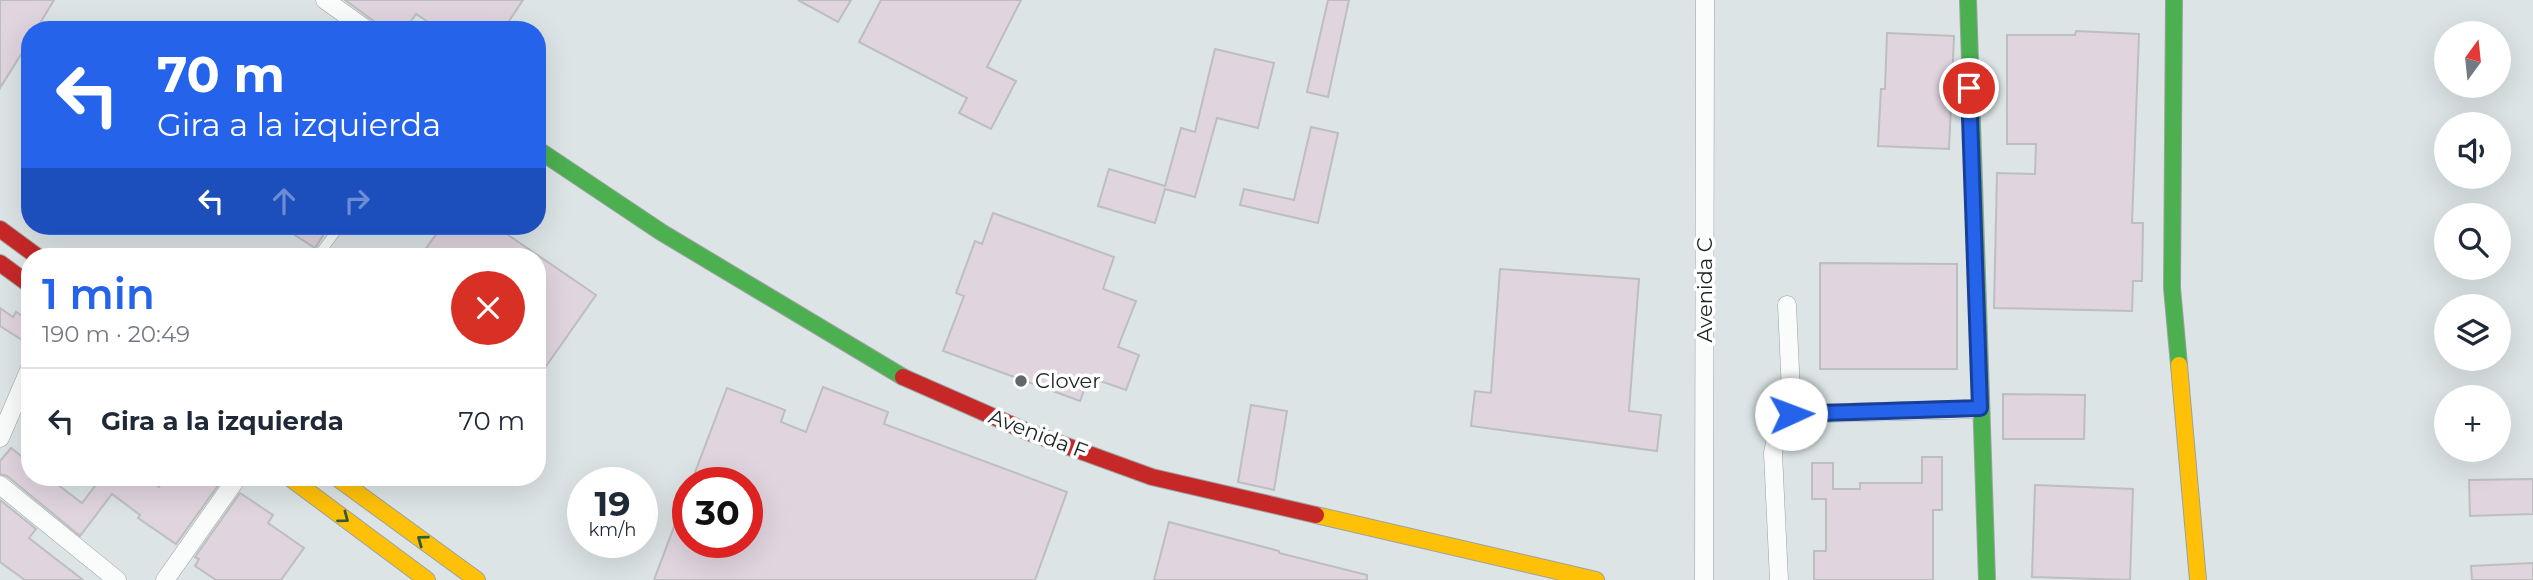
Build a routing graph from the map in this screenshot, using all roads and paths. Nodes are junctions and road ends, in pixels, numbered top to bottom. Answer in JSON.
{"nodes":[{"id":1,"x":326,"y":0,"type":"edge"},
{"id":2,"x":1705,"y":0,"type":"edge"},
{"id":3,"x":1968,"y":0,"type":"edge"},
{"id":4,"x":2174,"y":0,"type":"edge"},
{"id":5,"x":355,"y":21,"type":"edge"},
{"id":6,"x":546,"y":155,"type":"edge"},
{"id":7,"x":0,"y":229,"type":"edge"},
{"id":8,"x":26,"y":248,"type":"edge"},
{"id":9,"x":0,"y":263,"type":"edge"},
{"id":10,"x":21,"y":278,"type":"edge"},
{"id":11,"x":1787,"y":305,"type":"dead end"},
{"id":12,"x":21,"y":389,"type":"edge"},
{"id":13,"x":1980,"y":408,"type":"junction"},
{"id":14,"x":1791,"y":414,"type":"junction"},
{"id":15,"x":0,"y":438,"type":"edge"},
{"id":16,"x":0,"y":485,"type":"edge"},
{"id":17,"x":231,"y":486,"type":"edge"},
{"id":18,"x":300,"y":486,"type":"edge"},
{"id":19,"x":348,"y":486,"type":"edge"},
{"id":20,"x":404,"y":573,"type":"edge"},
{"id":21,"x":117,"y":580,"type":"edge"},
{"id":22,"x":165,"y":580,"type":"edge"},
{"id":23,"x":427,"y":580,"type":"edge"},
{"id":24,"x":477,"y":580,"type":"edge"},
{"id":25,"x":1596,"y":580,"type":"edge"},
{"id":26,"x":1704,"y":580,"type":"edge"},
{"id":27,"x":1779,"y":580,"type":"edge"},
{"id":28,"x":1987,"y":580,"type":"edge"},
{"id":29,"x":2198,"y":580,"type":"edge"}],
"edges":[{"from":1,"to":5,"type":"street"},
{"from":2,"to":26,"type":"street","name":"Avenida C"},
{"from":3,"to":13,"type":"street"},
{"from":4,"to":29,"type":"street"},
{"from":6,"to":25,"type":"street","name":"Avenida F"},
{"from":7,"to":8,"type":"street"},
{"from":9,"to":10,"type":"street"},
{"from":11,"to":14,"type":"street"},
{"from":12,"to":15,"type":"street"},
{"from":13,"to":14,"type":"street"},
{"from":13,"to":28,"type":"street"},
{"from":14,"to":27,"type":"street"},
{"from":16,"to":21,"type":"street"},
{"from":17,"to":22,"type":"street"},
{"from":18,"to":20,"type":"street","one_way":true},
{"from":24,"to":19,"type":"street","one_way":true},
{"from":20,"to":23,"type":"street"}]}
